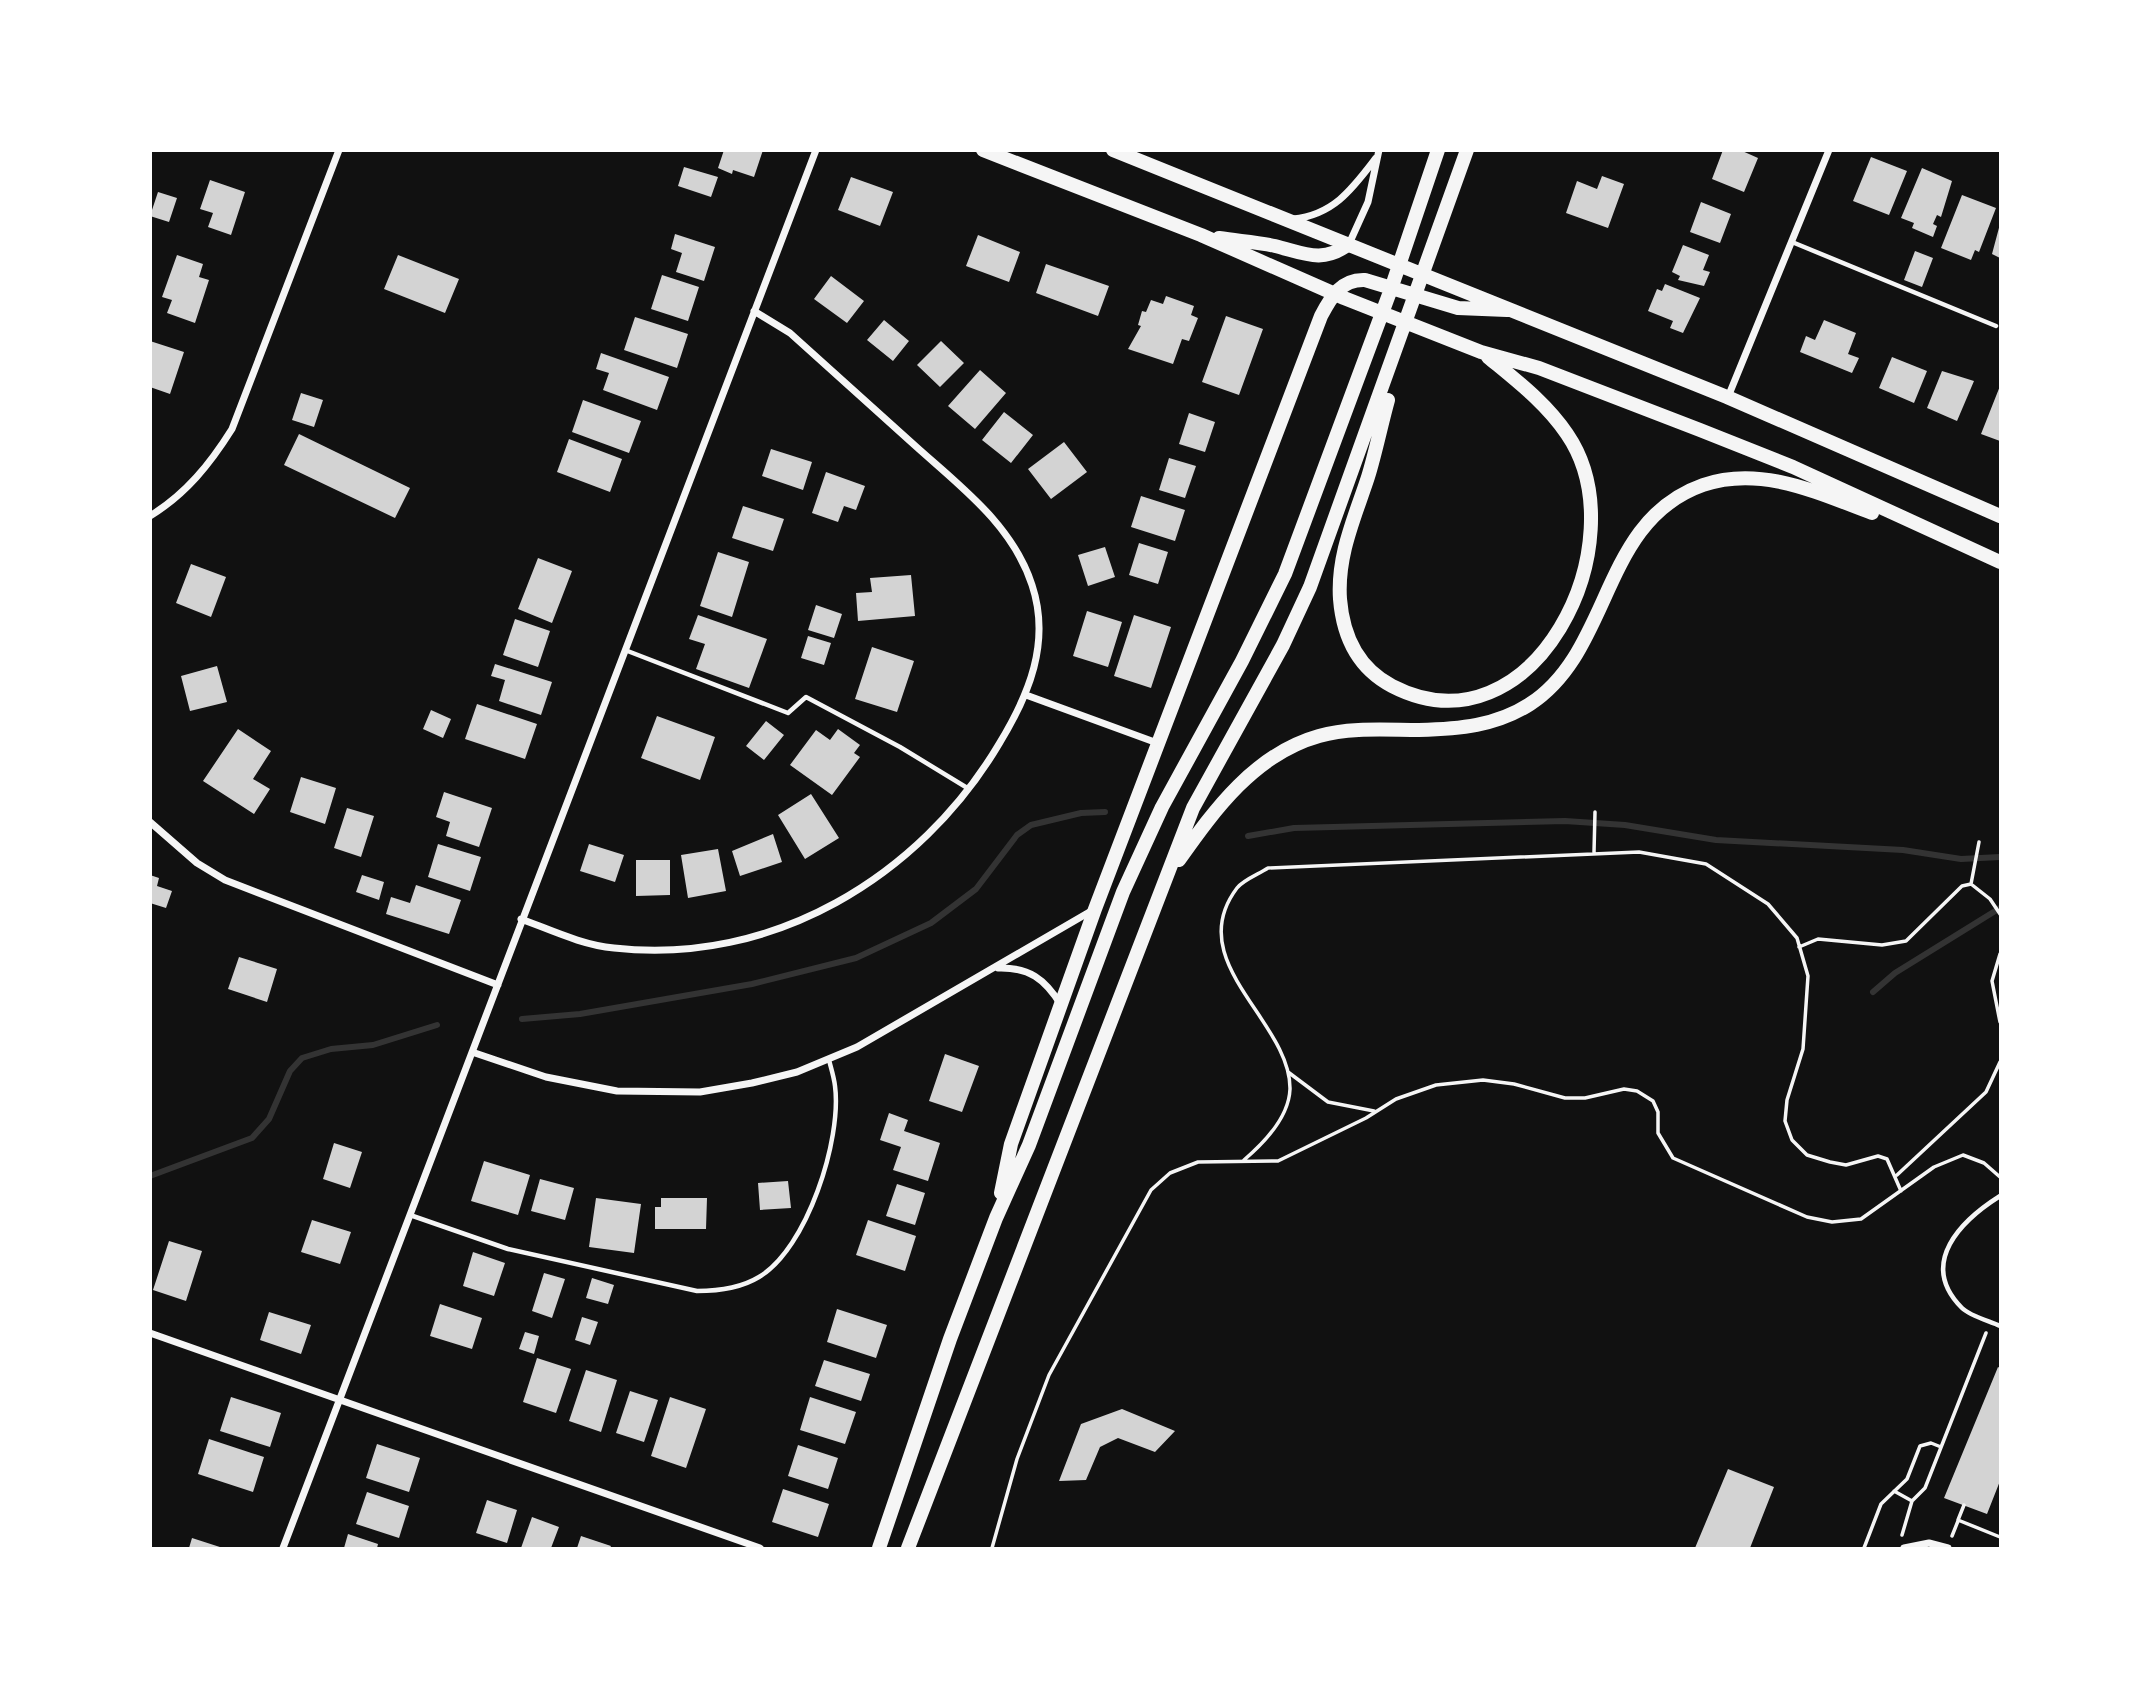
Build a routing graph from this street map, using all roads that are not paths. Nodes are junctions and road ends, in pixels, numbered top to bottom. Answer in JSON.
{"nodes":[{"id":1,"x":339,"y":150,"type":"edge"},
{"id":2,"x":816,"y":150,"type":"edge"},
{"id":3,"x":983,"y":150,"type":"edge"},
{"id":4,"x":1113,"y":150,"type":"edge"},
{"id":5,"x":1438,"y":150,"type":"edge"},
{"id":6,"x":1467,"y":150,"type":"edge"},
{"id":7,"x":1829,"y":150,"type":"edge"},
{"id":8,"x":1378,"y":154,"type":"edge"},
{"id":9,"x":1283,"y":220,"type":"junction"},
{"id":10,"x":1201,"y":235,"type":"junction"},
{"id":11,"x":1791,"y":242,"type":"junction"},
{"id":12,"x":1349,"y":244,"type":"junction"},
{"id":13,"x":1333,"y":294,"type":"junction"},
{"id":14,"x":1414,"y":297,"type":"junction"},
{"id":15,"x":1507,"y":310,"type":"junction"},
{"id":16,"x":754,"y":311,"type":"junction"},
{"id":17,"x":1996,"y":326,"type":"dead end"},
{"id":18,"x":1481,"y":352,"type":"junction"},
{"id":19,"x":1727,"y":397,"type":"junction"},
{"id":20,"x":150,"y":516,"type":"edge"},
{"id":21,"x":2000,"y":516,"type":"edge"},
{"id":22,"x":1972,"y":550,"type":"junction"},
{"id":23,"x":2000,"y":562,"type":"edge"},
{"id":24,"x":625,"y":650,"type":"junction"},
{"id":25,"x":1026,"y":695,"type":"junction"},
{"id":26,"x":1160,"y":744,"type":"junction"},
{"id":27,"x":969,"y":789,"type":"junction"},
{"id":28,"x":150,"y":822,"type":"edge"},
{"id":29,"x":1164,"y":881,"type":"junction"},
{"id":30,"x":1096,"y":909,"type":"junction"},
{"id":31,"x":521,"y":919,"type":"junction"},
{"id":32,"x":997,"y":968,"type":"junction"},
{"id":33,"x":498,"y":985,"type":"junction"},
{"id":34,"x":1061,"y":1005,"type":"junction"},
{"id":35,"x":472,"y":1052,"type":"junction"},
{"id":36,"x":829,"y":1060,"type":"junction"},
{"id":37,"x":2000,"y":1196,"type":"edge"},
{"id":38,"x":410,"y":1215,"type":"junction"},
{"id":39,"x":996,"y":1218,"type":"junction"},
{"id":40,"x":2000,"y":1326,"type":"edge"},
{"id":41,"x":150,"y":1333,"type":"edge"},
{"id":42,"x":338,"y":1399,"type":"junction"},
{"id":43,"x":283,"y":1549,"type":"edge"},
{"id":44,"x":760,"y":1549,"type":"edge"},
{"id":45,"x":879,"y":1549,"type":"edge"},
{"id":46,"x":908,"y":1549,"type":"edge"},
{"id":47,"x":1904,"y":1549,"type":"edge"},
{"id":48,"x":1948,"y":1549,"type":"edge"}],
"edges":[{"from":1,"to":20,"type":"street"},
{"from":2,"to":16,"type":"street"},
{"from":3,"to":10,"type":"main road"},
{"from":4,"to":9,"type":"main road"},
{"from":5,"to":39,"type":"main road"},
{"from":6,"to":14,"type":"main road"},
{"from":7,"to":11,"type":"street"},
{"from":8,"to":9,"type":"street"},
{"from":8,"to":12,"type":"street"},
{"from":9,"to":12,"type":"main road"},
{"from":10,"to":12,"type":"main road"},
{"from":10,"to":13,"type":"main road"},
{"from":11,"to":17,"type":"lane"},
{"from":11,"to":19,"type":"street"},
{"from":12,"to":15,"type":"main road"},
{"from":13,"to":15,"type":"main road"},
{"from":13,"to":18,"type":"main road"},
{"from":13,"to":26,"type":"main road"},
{"from":14,"to":18,"type":"main road"},
{"from":14,"to":29,"type":"main road"},
{"from":15,"to":19,"type":"main road"},
{"from":16,"to":24,"type":"street"},
{"from":16,"to":25,"type":"street"},
{"from":18,"to":22,"type":"main road"},
{"from":19,"to":21,"type":"main road"},
{"from":22,"to":23,"type":"main road"},
{"from":22,"to":29,"type":"main road"},
{"from":24,"to":27,"type":"lane"},
{"from":24,"to":31,"type":"street"},
{"from":25,"to":26,"type":"street"},
{"from":25,"to":27,"type":"street"},
{"from":26,"to":30,"type":"main road"},
{"from":27,"to":31,"type":"street"},
{"from":28,"to":33,"type":"street"},
{"from":29,"to":46,"type":"main road"},
{"from":30,"to":32,"type":"street"},
{"from":30,"to":34,"type":"main road"},
{"from":31,"to":33,"type":"street"},
{"from":32,"to":34,"type":"street"},
{"from":32,"to":36,"type":"street"},
{"from":33,"to":35,"type":"street"},
{"from":34,"to":39,"type":"main road"},
{"from":35,"to":36,"type":"street"},
{"from":35,"to":38,"type":"street"},
{"from":36,"to":38,"type":"lane"},
{"from":37,"to":40,"type":"lane"},
{"from":38,"to":42,"type":"street"},
{"from":39,"to":45,"type":"main road"},
{"from":41,"to":42,"type":"street"},
{"from":42,"to":43,"type":"street"},
{"from":42,"to":44,"type":"street"},
{"from":47,"to":48,"type":"street"}]}
